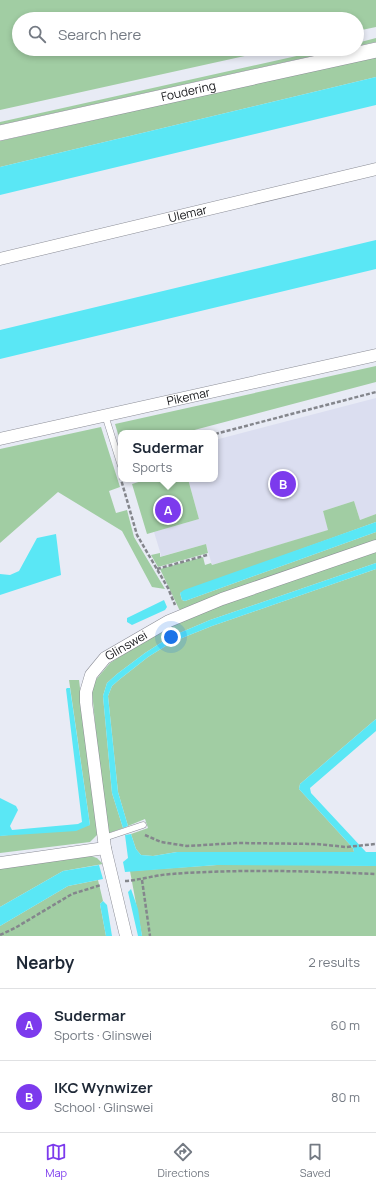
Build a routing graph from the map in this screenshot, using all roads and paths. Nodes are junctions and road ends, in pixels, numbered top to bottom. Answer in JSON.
{"nodes":[{"id":1,"x":376,"y":50,"type":"edge"},
{"id":2,"x":364,"y":53,"type":"edge"},
{"id":3,"x":349,"y":56,"type":"edge"},
{"id":4,"x":0,"y":133,"type":"edge"},
{"id":5,"x":376,"y":169,"type":"edge"},
{"id":6,"x":0,"y":259,"type":"edge"},
{"id":7,"x":376,"y":355,"type":"edge"},
{"id":8,"x":376,"y":392,"type":"edge"},
{"id":9,"x":105,"y":415,"type":"junction"},
{"id":10,"x":218,"y":433,"type":"edge"},
{"id":11,"x":0,"y":439,"type":"edge"},
{"id":12,"x":118,"y":456,"type":"edge"},
{"id":13,"x":121,"y":482,"type":"edge"},
{"id":14,"x":376,"y":546,"type":"edge"},
{"id":15,"x":207,"y":554,"type":"dead end"},
{"id":16,"x":157,"y":569,"type":"junction"},
{"id":17,"x":180,"y":616,"type":"junction"},
{"id":18,"x":143,"y":825,"type":"dead end"},
{"id":19,"x":134,"y":828,"type":"junction"},
{"id":20,"x":104,"y":843,"type":"junction"},
{"id":21,"x":376,"y":844,"type":"edge"},
{"id":22,"x":0,"y":863,"type":"edge"},
{"id":23,"x":376,"y":874,"type":"edge"},
{"id":24,"x":142,"y":880,"type":"junction"},
{"id":25,"x":113,"y":881,"type":"junction"},
{"id":26,"x":0,"y":935,"type":"edge"},
{"id":27,"x":126,"y":936,"type":"edge"},
{"id":28,"x":150,"y":936,"type":"edge"}],
"edges":[{"from":1,"to":2,"type":"street","name":"Foudering"},
{"from":3,"to":4,"type":"street","name":"Foudering"},
{"from":5,"to":6,"type":"street","name":"Ulemar"},
{"from":7,"to":9,"type":"street","name":"Pikemar"},
{"from":8,"to":10,"type":"path"},
{"from":9,"to":11,"type":"street","name":"Pikemar"},
{"from":9,"to":12,"type":"lane"},
{"from":13,"to":16,"type":"path"},
{"from":14,"to":17,"type":"street","name":"Glinswei"},
{"from":15,"to":16,"type":"path"},
{"from":16,"to":17,"type":"path"},
{"from":17,"to":20,"type":"street","name":"Glinswei"},
{"from":18,"to":19,"type":"lane"},
{"from":19,"to":20,"type":"lane"},
{"from":19,"to":21,"type":"path"},
{"from":20,"to":22,"type":"street"},
{"from":20,"to":25,"type":"street","name":"Glinswei"},
{"from":23,"to":24,"type":"path"},
{"from":24,"to":25,"type":"path"},
{"from":24,"to":28,"type":"path"},
{"from":25,"to":26,"type":"path"},
{"from":25,"to":27,"type":"street","name":"Glinswei"}]}
